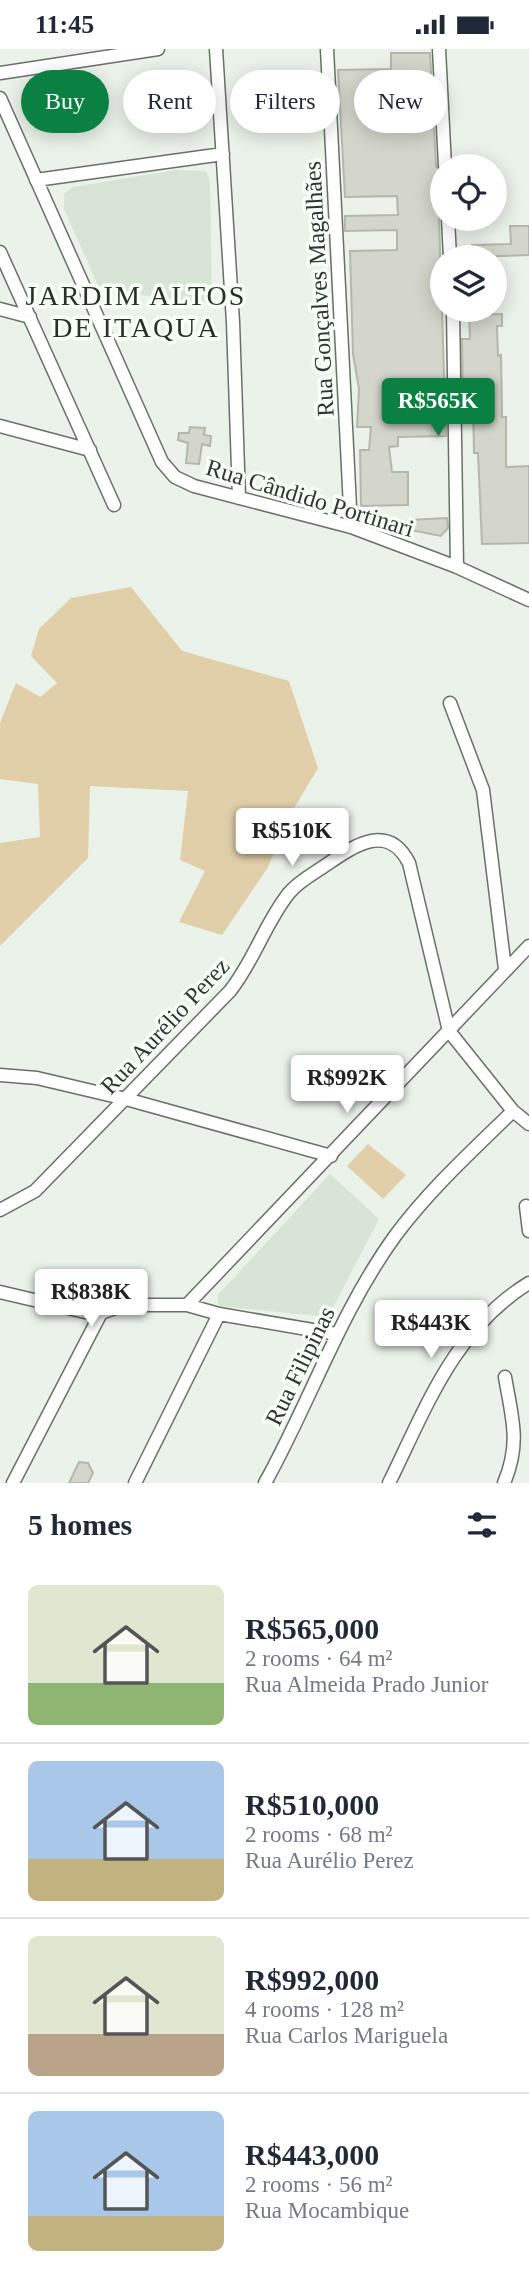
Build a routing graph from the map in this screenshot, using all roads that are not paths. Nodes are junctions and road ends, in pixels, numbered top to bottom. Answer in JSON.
{"nodes":[{"id":1,"x":158,"y":49,"type":"edge"},
{"id":2,"x":216,"y":49,"type":"edge"},
{"id":3,"x":327,"y":49,"type":"edge"},
{"id":4,"x":439,"y":49,"type":"edge"},
{"id":5,"x":0,"y":73,"type":"edge"},
{"id":6,"x":0,"y":98,"type":"edge"},
{"id":7,"x":223,"y":154,"type":"junction"},
{"id":8,"x":444,"y":154,"type":"edge"},
{"id":9,"x":36,"y":180,"type":"junction"},
{"id":10,"x":0,"y":253,"type":"edge"},
{"id":11,"x":0,"y":309,"type":"edge"},
{"id":12,"x":30,"y":317,"type":"junction"},
{"id":13,"x":453,"y":322,"type":"edge"},
{"id":14,"x":0,"y":426,"type":"edge"},
{"id":15,"x":90,"y":450,"type":"junction"},
{"id":16,"x":239,"y":498,"type":"junction"},
{"id":17,"x":114,"y":505,"type":"dead end"},
{"id":18,"x":351,"y":527,"type":"junction"},
{"id":19,"x":457,"y":566,"type":"junction"},
{"id":20,"x":529,"y":600,"type":"edge"},
{"id":21,"x":450,"y":703,"type":"dead end"},
{"id":22,"x":529,"y":946,"type":"edge"},
{"id":23,"x":505,"y":969,"type":"junction"},
{"id":24,"x":449,"y":1031,"type":"junction"},
{"id":25,"x":0,"y":1075,"type":"edge"},
{"id":26,"x":126,"y":1099,"type":"junction"},
{"id":27,"x":513,"y":1111,"type":"junction"},
{"id":28,"x":529,"y":1124,"type":"edge"},
{"id":29,"x":331,"y":1156,"type":"junction"},
{"id":30,"x":526,"y":1206,"type":"dead end"},
{"id":31,"x":0,"y":1210,"type":"edge"},
{"id":32,"x":529,"y":1231,"type":"edge"},
{"id":33,"x":529,"y":1283,"type":"edge"},
{"id":34,"x":0,"y":1291,"type":"edge"},
{"id":35,"x":187,"y":1305,"type":"junction"},
{"id":36,"x":101,"y":1313,"type":"junction"},
{"id":37,"x":219,"y":1314,"type":"junction"},
{"id":38,"x":337,"y":1334,"type":"junction"},
{"id":39,"x":505,"y":1377,"type":"dead end"},
{"id":40,"x":13,"y":1483,"type":"edge"},
{"id":41,"x":135,"y":1483,"type":"edge"},
{"id":42,"x":265,"y":1483,"type":"edge"},
{"id":43,"x":389,"y":1483,"type":"edge"},
{"id":44,"x":505,"y":1483,"type":"edge"}],
"edges":[{"from":1,"to":5,"type":"street"},
{"from":2,"to":7,"type":"street"},
{"from":3,"to":18,"type":"street","name":"Rua Gonçalves Magalhães"},
{"from":4,"to":8,"type":"street"},
{"from":6,"to":9,"type":"street"},
{"from":7,"to":9,"type":"street"},
{"from":7,"to":16,"type":"street"},
{"from":9,"to":16,"type":"street","name":"Rua Cândido Portinari"},
{"from":10,"to":12,"type":"street"},
{"from":11,"to":12,"type":"street"},
{"from":12,"to":15,"type":"street"},
{"from":13,"to":19,"type":"street"},
{"from":14,"to":15,"type":"street"},
{"from":15,"to":17,"type":"street"},
{"from":16,"to":18,"type":"street","name":"Rua Cândido Portinari"},
{"from":18,"to":19,"type":"street","name":"Rua Cândido Portinari"},
{"from":19,"to":20,"type":"street","name":"Rua Cândido Portinari"},
{"from":21,"to":23,"type":"street"},
{"from":22,"to":23,"type":"street"},
{"from":23,"to":24,"type":"street"},
{"from":24,"to":26,"type":"street","name":"Rua Aurélio Perez"},
{"from":24,"to":27,"type":"street","name":"Rua Aurélio Perez"},
{"from":24,"to":29,"type":"street"},
{"from":25,"to":26,"type":"street"},
{"from":26,"to":29,"type":"street"},
{"from":26,"to":31,"type":"street","name":"Rua Aurélio Perez"},
{"from":27,"to":28,"type":"street","name":"Rua Aurélio Perez"},
{"from":27,"to":38,"type":"street","name":"Rua Filipinas"},
{"from":29,"to":35,"type":"street"},
{"from":30,"to":32,"type":"street"},
{"from":33,"to":43,"type":"street"},
{"from":34,"to":36,"type":"street"},
{"from":35,"to":36,"type":"street"},
{"from":35,"to":37,"type":"street"},
{"from":36,"to":40,"type":"street"},
{"from":37,"to":38,"type":"street"},
{"from":37,"to":41,"type":"street"},
{"from":38,"to":42,"type":"street","name":"Rua Filipinas"},
{"from":39,"to":44,"type":"street"}]}
